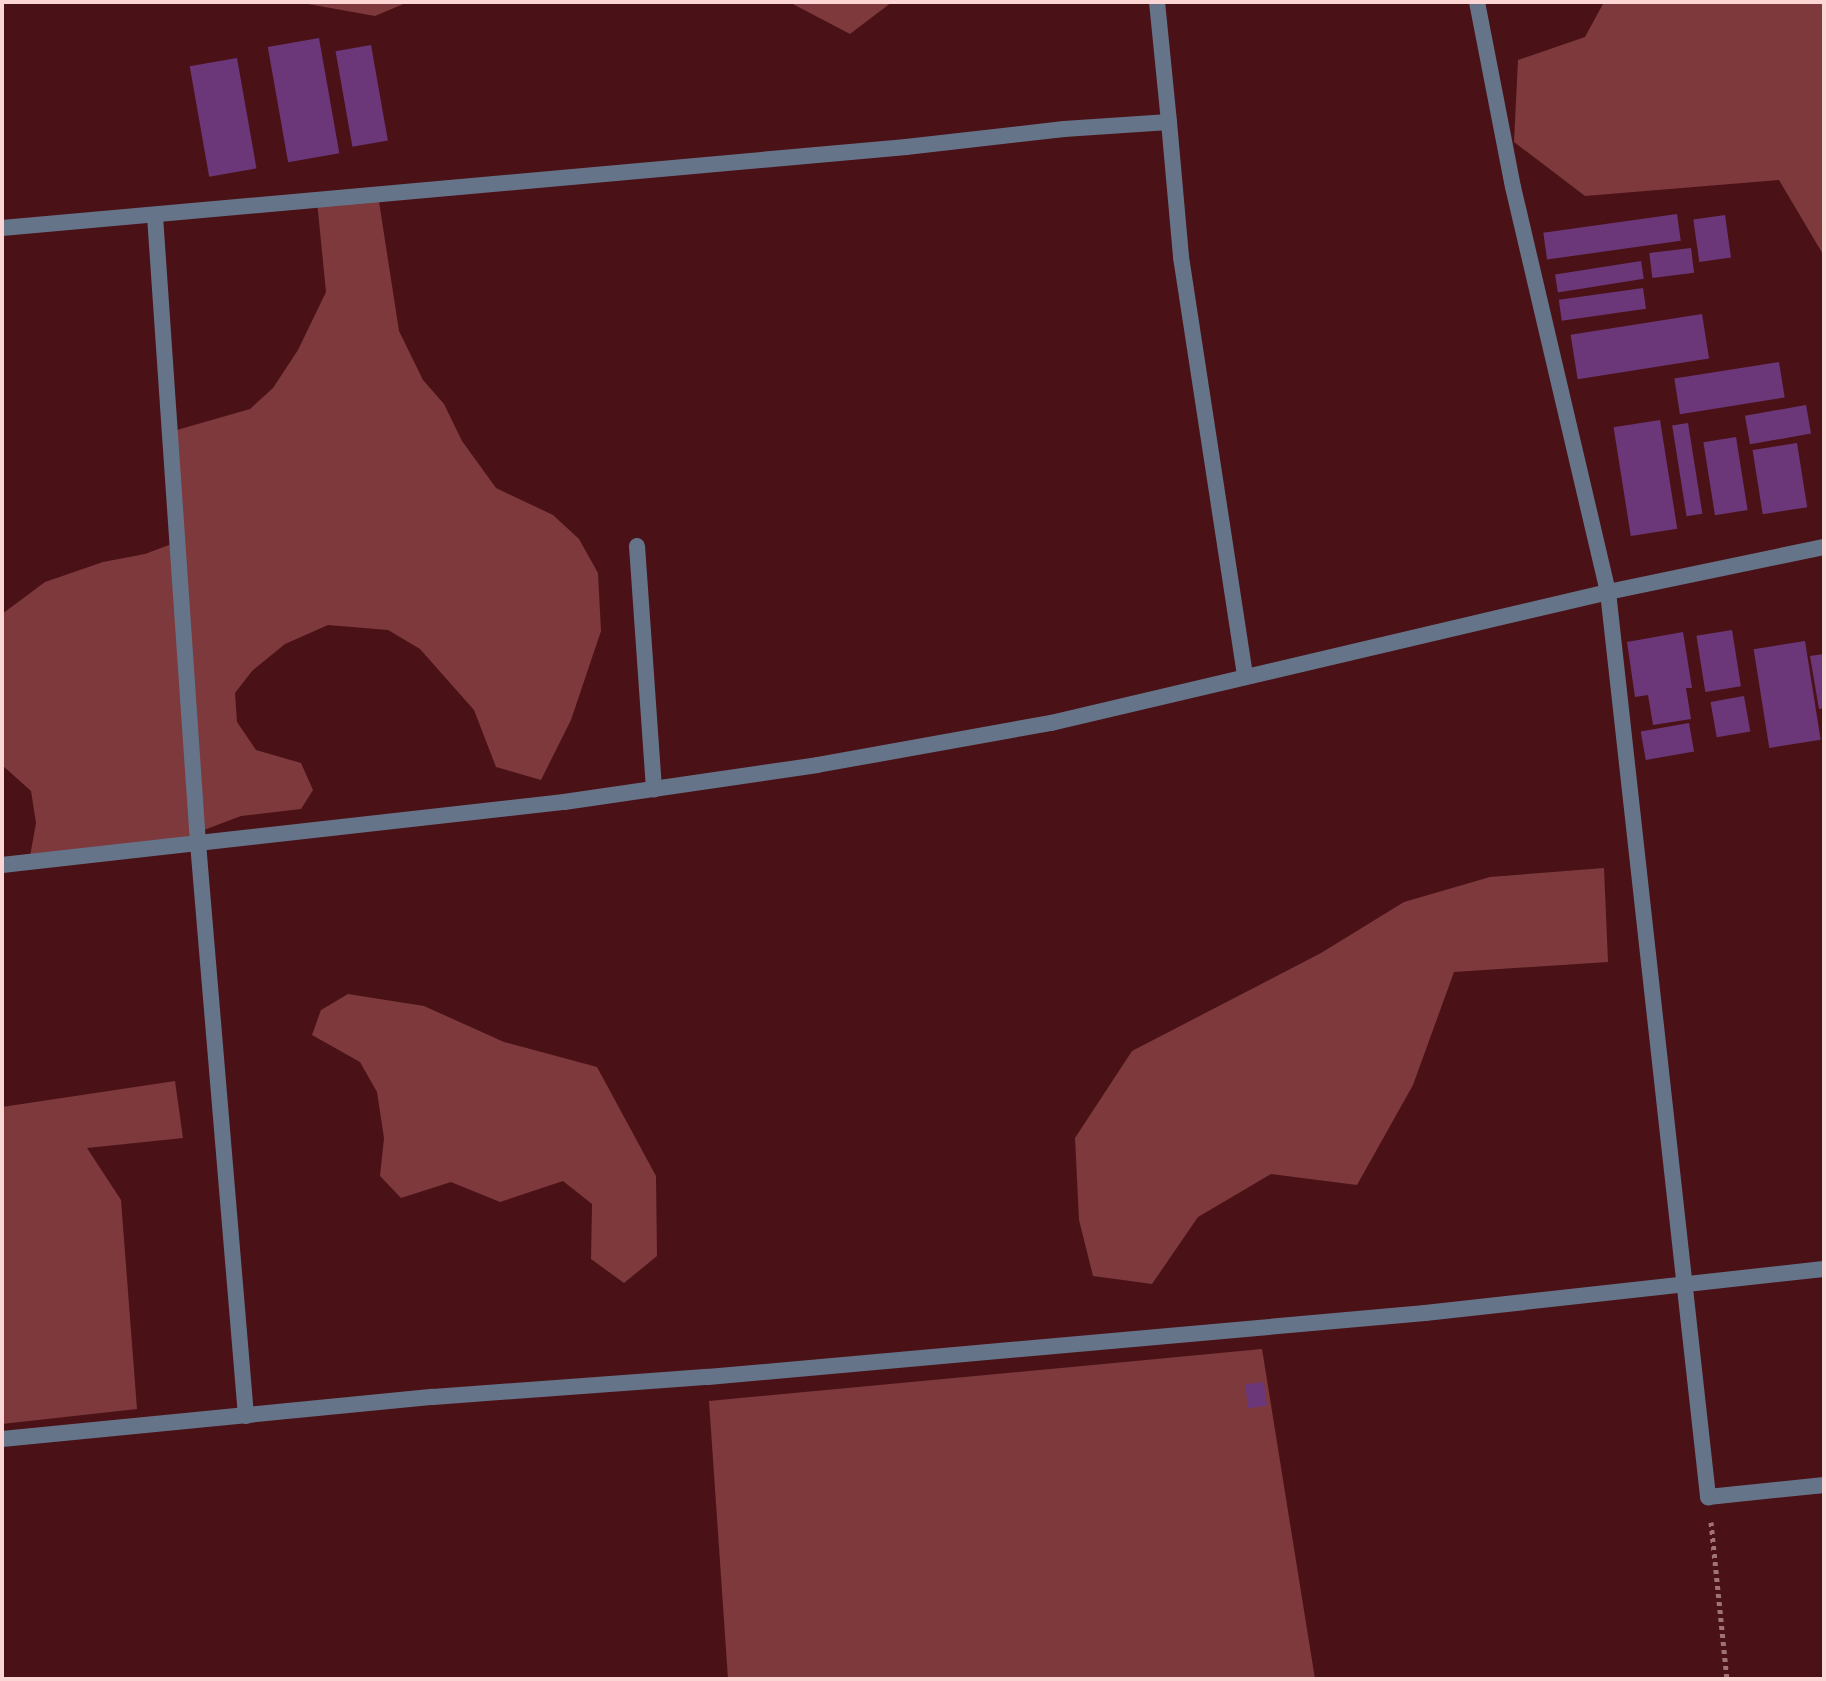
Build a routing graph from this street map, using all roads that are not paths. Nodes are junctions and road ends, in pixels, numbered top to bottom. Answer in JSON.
{"nodes":[{"id":1,"x":1157,"y":2,"type":"edge"},
{"id":2,"x":1477,"y":2,"type":"edge"},
{"id":3,"x":1169,"y":122,"type":"junction"},
{"id":4,"x":155,"y":216,"type":"junction"},
{"id":5,"x":2,"y":228,"type":"edge"},
{"id":6,"x":637,"y":546,"type":"dead end"},
{"id":7,"x":1824,"y":547,"type":"edge"},
{"id":8,"x":1608,"y":592,"type":"junction"},
{"id":9,"x":1245,"y":675,"type":"junction"},
{"id":10,"x":654,"y":789,"type":"junction"},
{"id":11,"x":198,"y":843,"type":"junction"},
{"id":12,"x":2,"y":865,"type":"edge"},
{"id":13,"x":1824,"y":1269,"type":"edge"},
{"id":14,"x":1683,"y":1286,"type":"junction"},
{"id":15,"x":246,"y":1416,"type":"junction"},
{"id":16,"x":2,"y":1439,"type":"edge"},
{"id":17,"x":1824,"y":1485,"type":"edge"}],
"edges":[{"from":1,"to":3,"type":"street"},
{"from":2,"to":8,"type":"street"},
{"from":3,"to":4,"type":"street"},
{"from":3,"to":9,"type":"street"},
{"from":4,"to":5,"type":"street"},
{"from":4,"to":11,"type":"street"},
{"from":6,"to":10,"type":"street"},
{"from":7,"to":8,"type":"street"},
{"from":8,"to":9,"type":"street"},
{"from":8,"to":14,"type":"street"},
{"from":9,"to":10,"type":"street"},
{"from":10,"to":11,"type":"street"},
{"from":11,"to":12,"type":"street"},
{"from":11,"to":15,"type":"street"},
{"from":13,"to":14,"type":"street"},
{"from":14,"to":15,"type":"street"},
{"from":14,"to":17,"type":"street"},
{"from":15,"to":16,"type":"street"}]}
